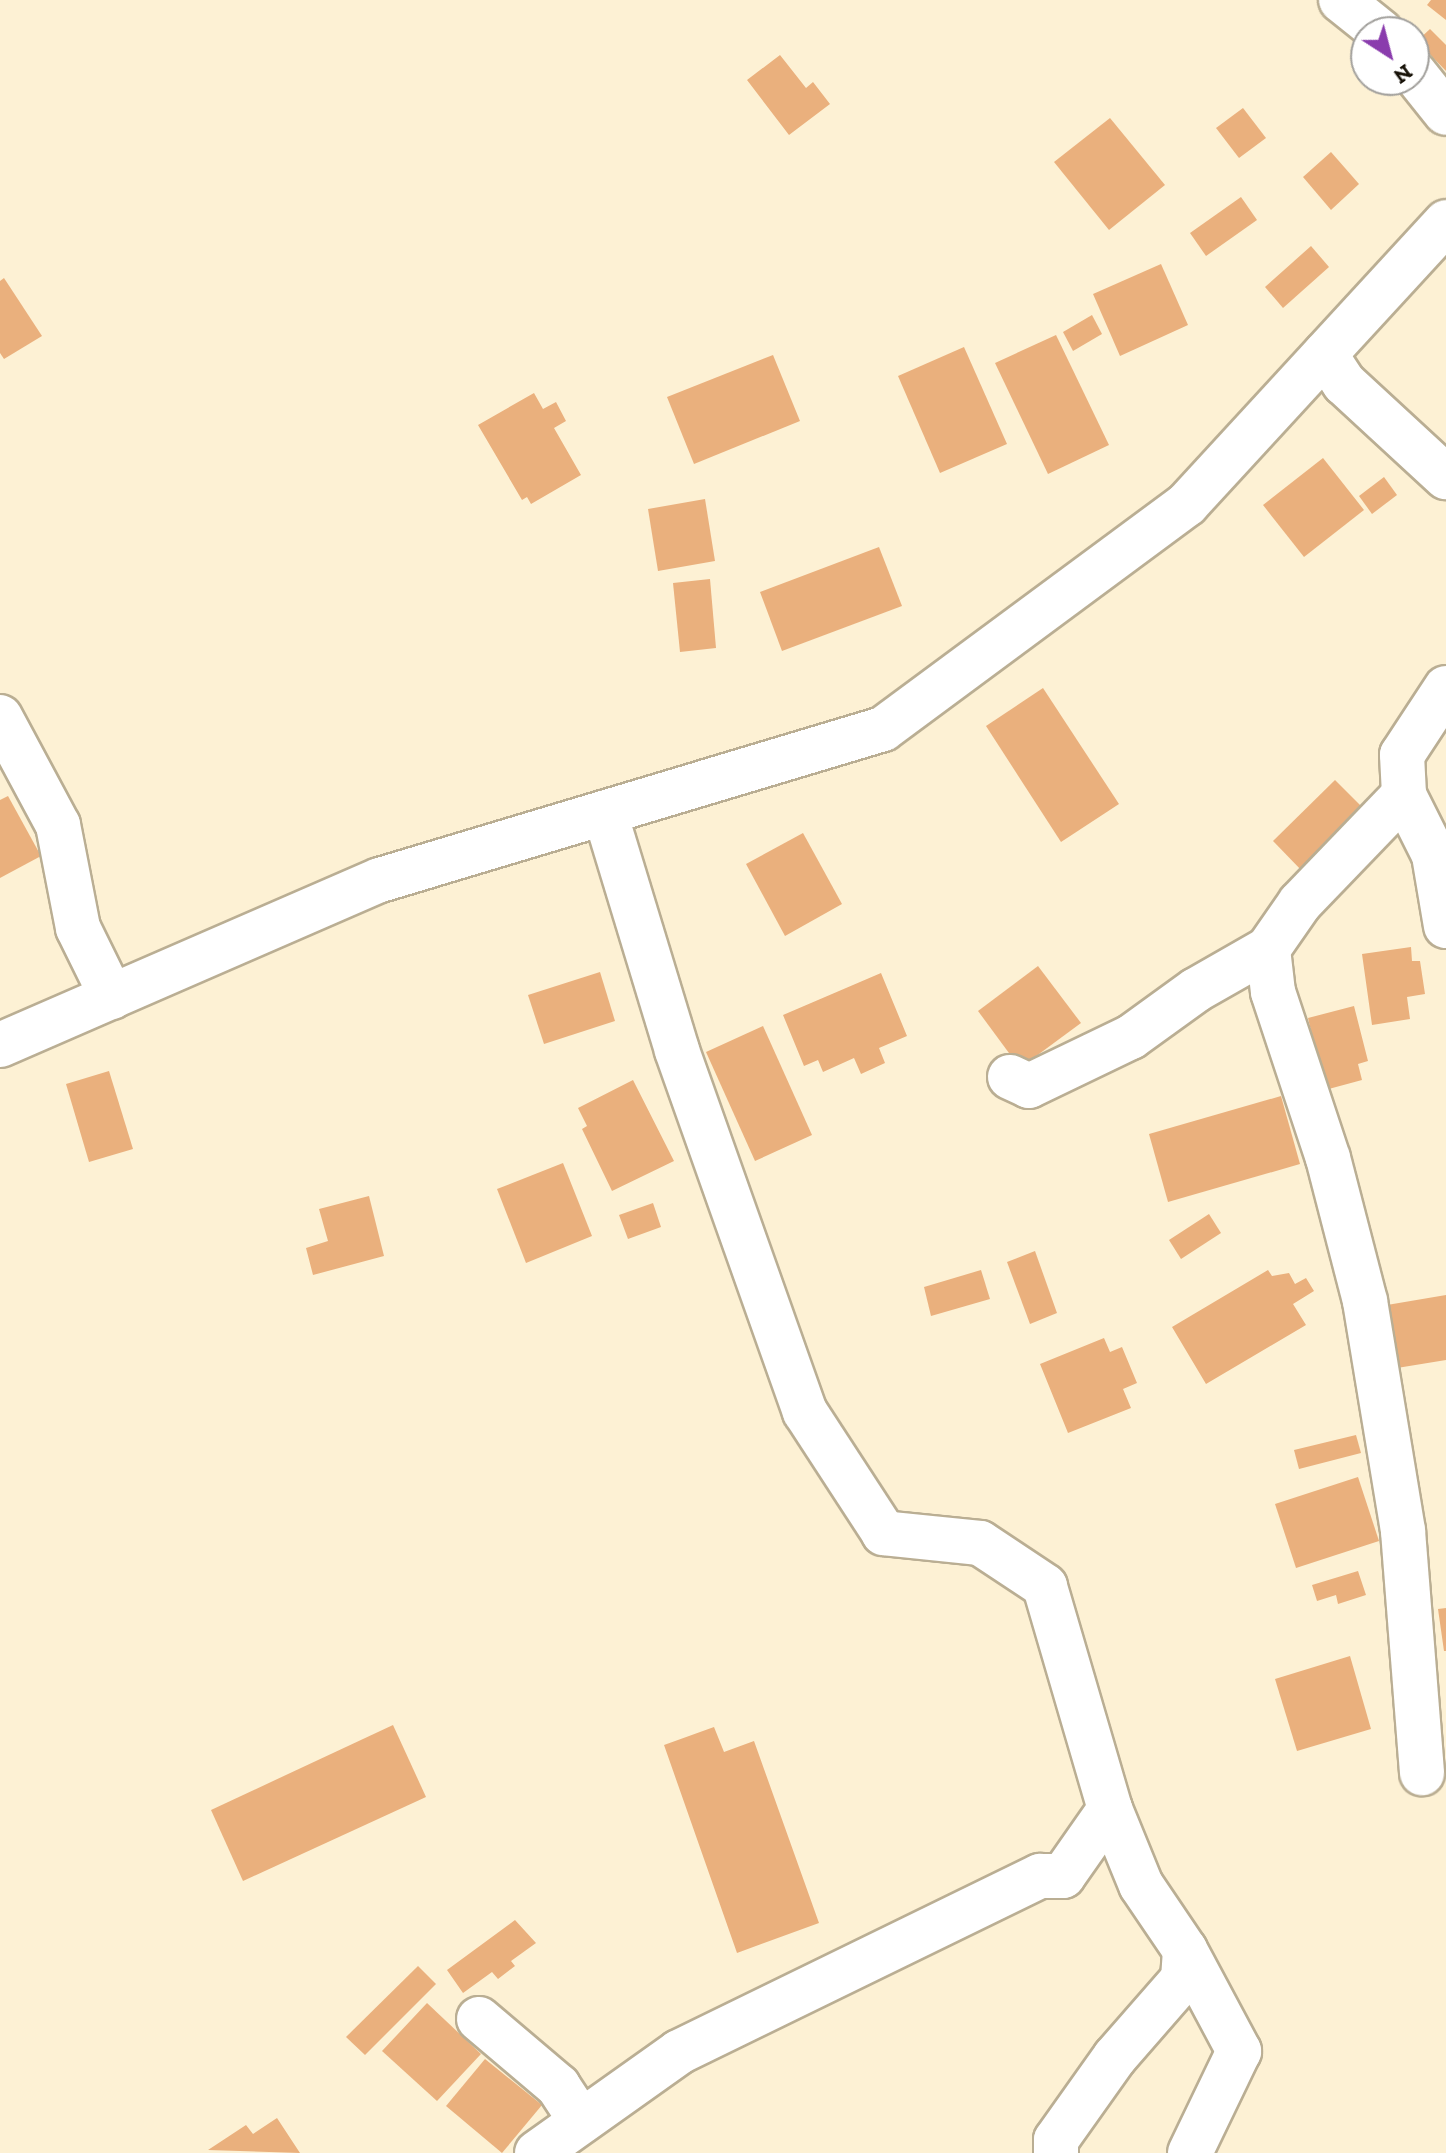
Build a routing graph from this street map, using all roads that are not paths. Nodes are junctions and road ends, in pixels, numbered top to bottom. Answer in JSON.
{"nodes":[{"id":1,"x":1341,"y":0,"type":"edge"},
{"id":2,"x":1361,"y":16,"type":"edge"},
{"id":3,"x":1430,"y":93,"type":"edge"},
{"id":4,"x":1446,"y":113,"type":"edge"},
{"id":5,"x":1446,"y":222,"type":"edge"},
{"id":6,"x":1325,"y":354,"type":"junction"},
{"id":7,"x":1446,"y":477,"type":"edge"},
{"id":8,"x":1446,"y":688,"type":"edge"},
{"id":9,"x":0,"y":717,"type":"edge"},
{"id":10,"x":1404,"y":795,"type":"junction"},
{"id":11,"x":605,"y":813,"type":"junction"},
{"id":12,"x":1446,"y":926,"type":"edge"},
{"id":13,"x":1268,"y":949,"type":"junction"},
{"id":14,"x":112,"y":997,"type":"junction"},
{"id":15,"x":0,"y":1045,"type":"edge"},
{"id":16,"x":1010,"y":1077,"type":"dead end"},
{"id":17,"x":1422,"y":1773,"type":"dead end"},
{"id":18,"x":1110,"y":1809,"type":"junction"},
{"id":19,"x":1185,"y":1950,"type":"junction"},
{"id":20,"x":479,"y":2019,"type":"dead end"},
{"id":21,"x":581,"y":2121,"type":"junction"},
{"id":22,"x":537,"y":2153,"type":"edge"},
{"id":23,"x":1056,"y":2153,"type":"edge"},
{"id":24,"x":1190,"y":2153,"type":"edge"}],
"edges":[{"from":1,"to":2,"type":"street"},
{"from":3,"to":4,"type":"street"},
{"from":5,"to":6,"type":"street"},
{"from":6,"to":7,"type":"street"},
{"from":6,"to":11,"type":"street"},
{"from":8,"to":10,"type":"street"},
{"from":9,"to":14,"type":"street"},
{"from":10,"to":12,"type":"street"},
{"from":10,"to":13,"type":"street"},
{"from":11,"to":14,"type":"street"},
{"from":11,"to":18,"type":"street"},
{"from":13,"to":16,"type":"street"},
{"from":13,"to":17,"type":"street"},
{"from":14,"to":15,"type":"street"},
{"from":18,"to":19,"type":"street"},
{"from":18,"to":21,"type":"street"},
{"from":19,"to":23,"type":"street"},
{"from":19,"to":24,"type":"street"},
{"from":20,"to":21,"type":"street"},
{"from":21,"to":22,"type":"street"}]}
